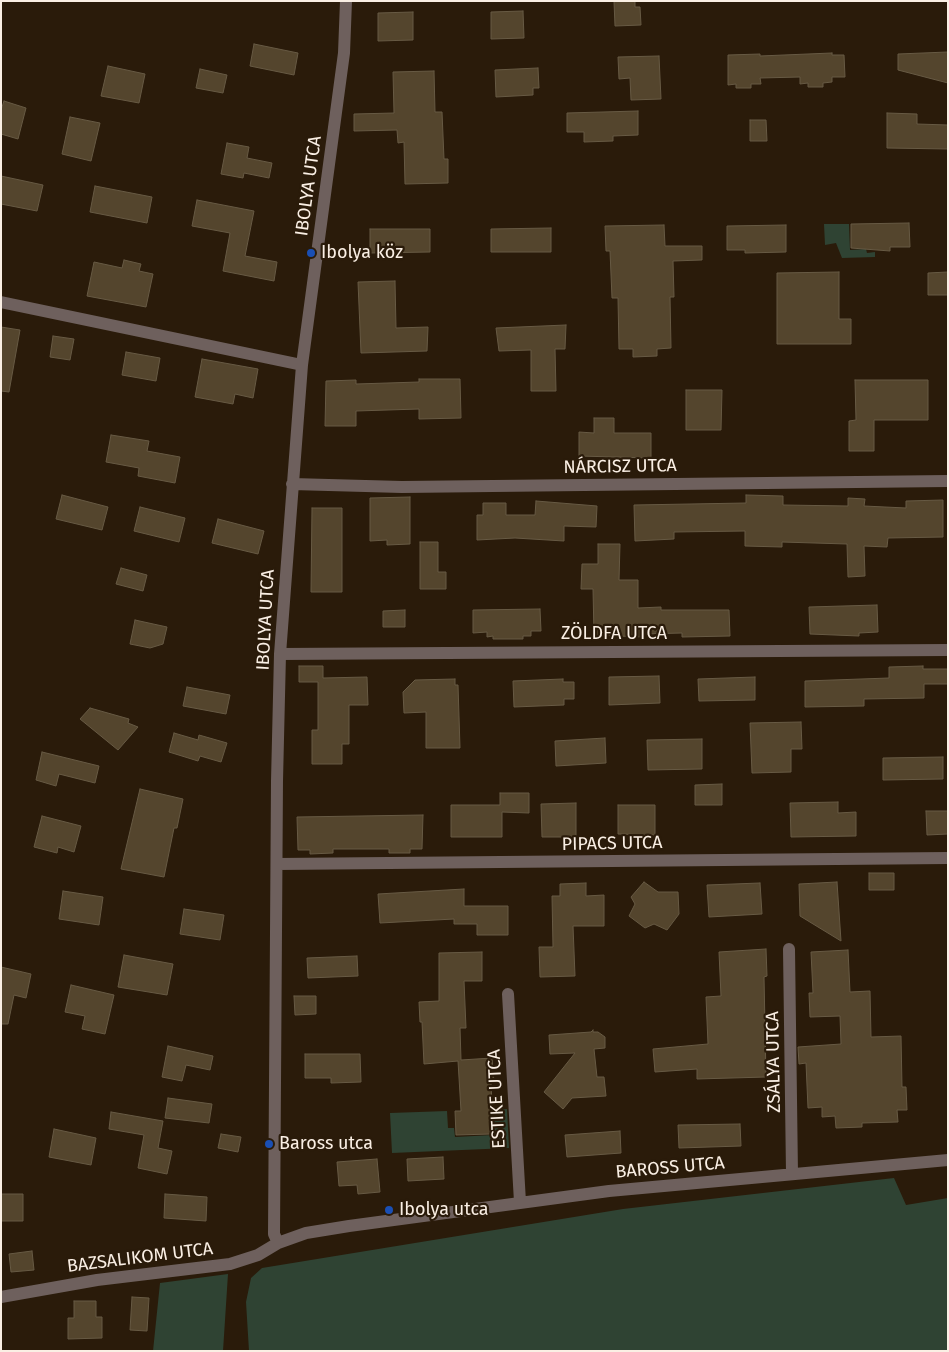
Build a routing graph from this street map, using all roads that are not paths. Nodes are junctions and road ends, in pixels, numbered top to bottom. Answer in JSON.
{"nodes":[{"id":1,"x":346,"y":1,"type":"edge"},
{"id":2,"x":1,"y":302,"type":"edge"},
{"id":3,"x":302,"y":365,"type":"junction"},
{"id":4,"x":948,"y":481,"type":"edge"},
{"id":5,"x":292,"y":484,"type":"junction"},
{"id":6,"x":948,"y":650,"type":"edge"},
{"id":7,"x":280,"y":654,"type":"junction"},
{"id":8,"x":948,"y":858,"type":"edge"},
{"id":9,"x":277,"y":864,"type":"junction"},
{"id":10,"x":789,"y":949,"type":"dead end"},
{"id":11,"x":508,"y":994,"type":"dead end"},
{"id":12,"x":948,"y":1160,"type":"edge"},
{"id":13,"x":792,"y":1174,"type":"junction"},
{"id":14,"x":520,"y":1202,"type":"junction"},
{"id":15,"x":278,"y":1243,"type":"junction"},
{"id":16,"x":1,"y":1297,"type":"edge"}],
"edges":[{"from":1,"to":3,"type":"street","name":"IBOLYA UTCA"},
{"from":2,"to":3,"type":"street"},
{"from":3,"to":5,"type":"street","name":"IBOLYA UTCA"},
{"from":4,"to":5,"type":"street","name":"NÁRCISZ UTCA"},
{"from":5,"to":7,"type":"street","name":"IBOLYA UTCA"},
{"from":6,"to":7,"type":"street","name":"ZÖLDFA UTCA"},
{"from":7,"to":9,"type":"street","name":"IBOLYA UTCA"},
{"from":8,"to":9,"type":"street","name":"PIPACS UTCA"},
{"from":9,"to":15,"type":"street","name":"IBOLYA UTCA"},
{"from":10,"to":13,"type":"street","name":"ZSÁLYA UTCA"},
{"from":11,"to":14,"type":"street","name":"ESTIKE UTCA"},
{"from":12,"to":13,"type":"street","name":"BAROSS UTCA"},
{"from":13,"to":14,"type":"street","name":"BAROSS UTCA"},
{"from":14,"to":15,"type":"street","name":"BAROSS UTCA"},
{"from":15,"to":16,"type":"street","name":"BAZSALIKOM UTCA"}]}
